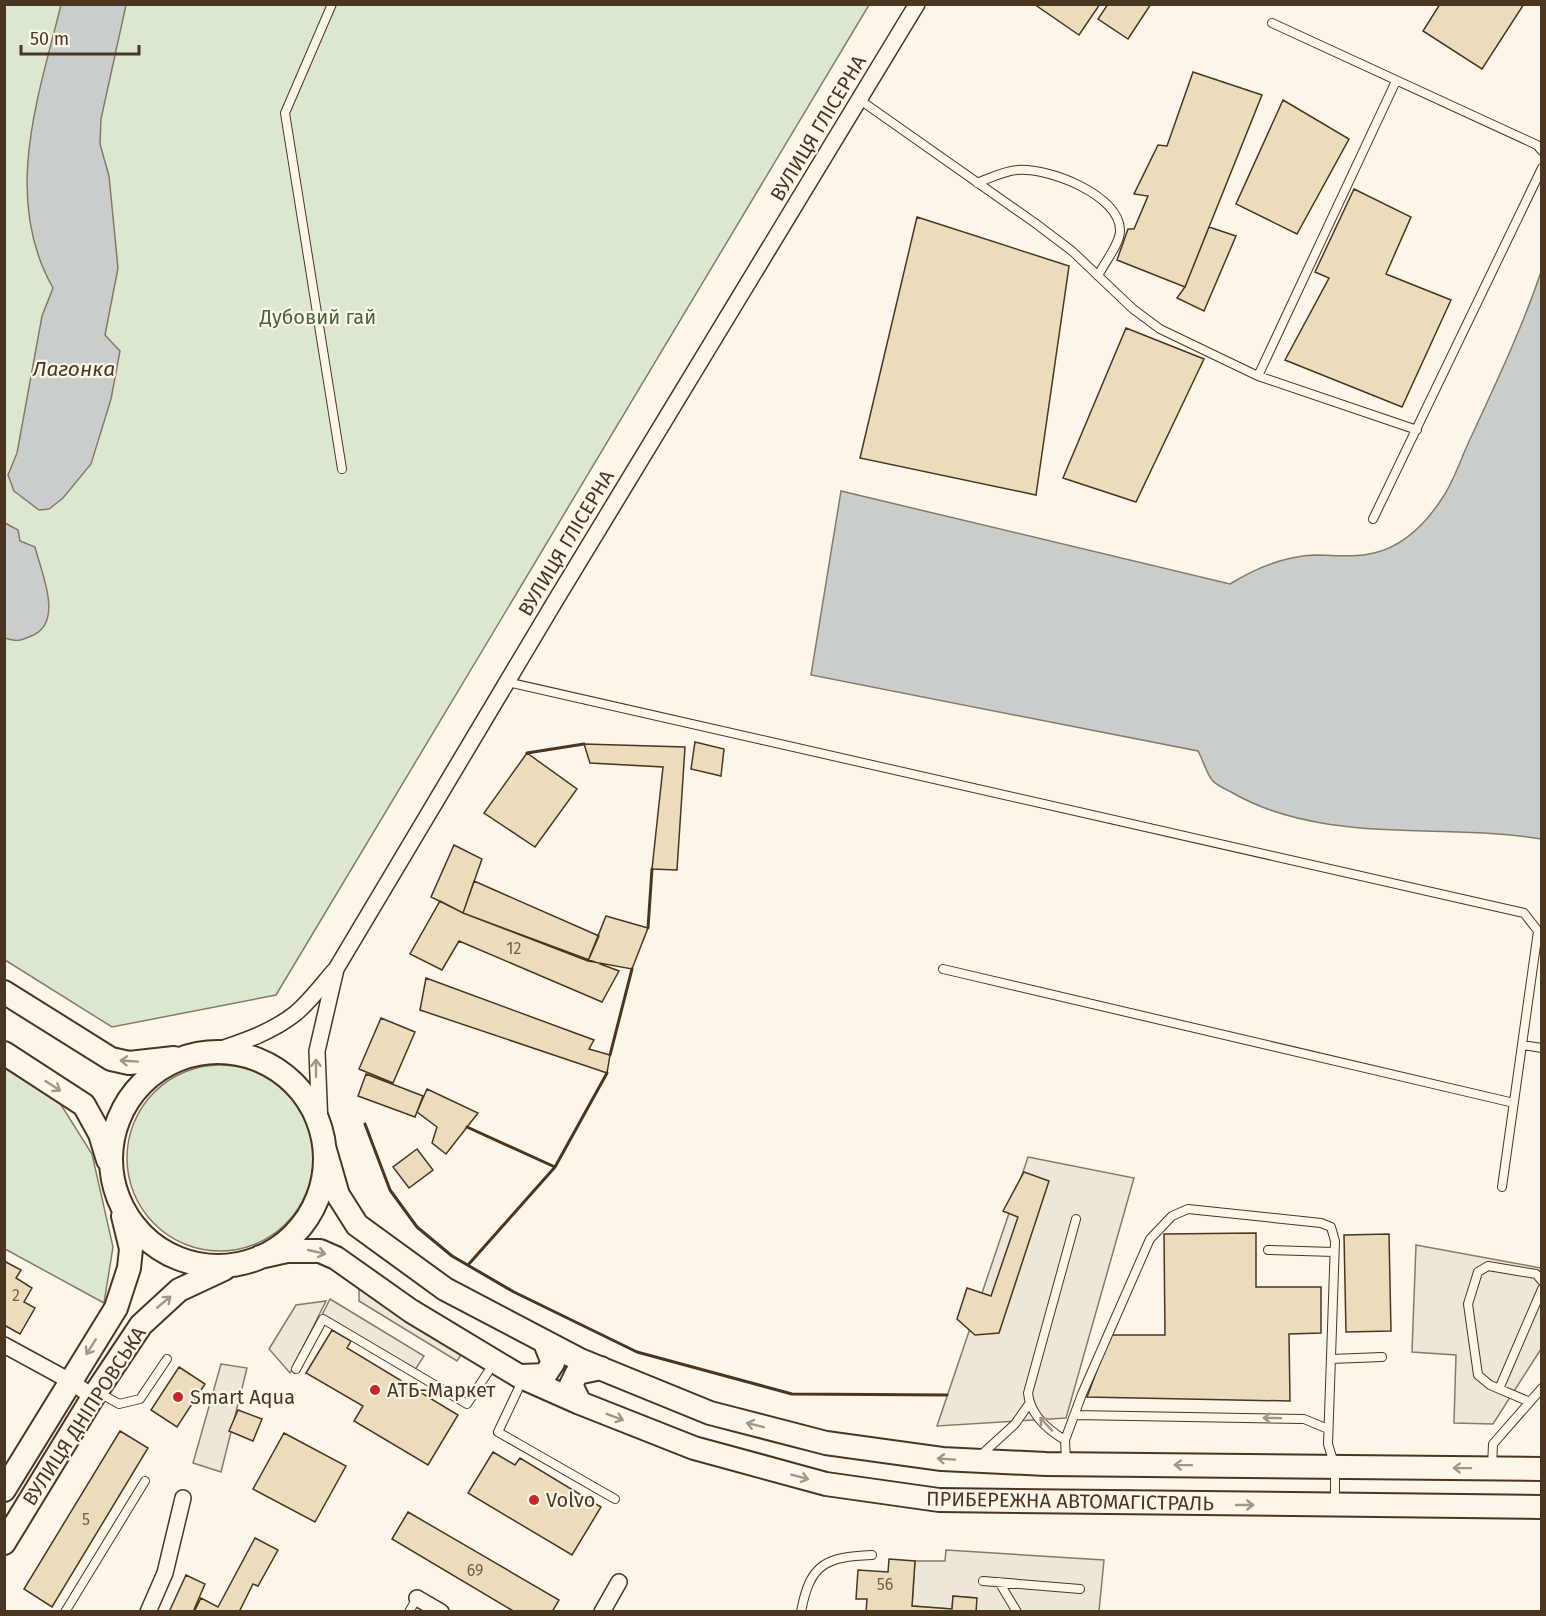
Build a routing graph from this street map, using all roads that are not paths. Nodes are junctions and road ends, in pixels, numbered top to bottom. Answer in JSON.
{"nodes":[{"id":1,"x":332,"y":4,"type":"edge"},
{"id":2,"x":917,"y":4,"type":"edge"},
{"id":3,"x":1272,"y":23,"type":"dead end"},
{"id":4,"x":1396,"y":81,"type":"junction"},
{"id":5,"x":860,"y":100,"type":"junction"},
{"id":6,"x":1542,"y":151,"type":"edge"},
{"id":7,"x":1542,"y":168,"type":"edge"},
{"id":8,"x":977,"y":183,"type":"junction"},
{"id":9,"x":1098,"y":276,"type":"junction"},
{"id":10,"x":1258,"y":376,"type":"junction"},
{"id":11,"x":1418,"y":430,"type":"junction"},
{"id":12,"x":342,"y":469,"type":"dead end"},
{"id":13,"x":1373,"y":519,"type":"dead end"},
{"id":14,"x":507,"y":682,"type":"junction"},
{"id":15,"x":336,"y":969,"type":"junction"},
{"id":16,"x":943,"y":969,"type":"dead end"},
{"id":17,"x":4,"y":992,"type":"edge"},
{"id":18,"x":1522,"y":1045,"type":"junction"},
{"id":19,"x":1542,"y":1048,"type":"edge"},
{"id":20,"x":212,"y":1052,"type":"junction"},
{"id":21,"x":4,"y":1053,"type":"edge"},
{"id":22,"x":187,"y":1056,"type":"junction"},
{"id":23,"x":1514,"y":1103,"type":"junction"},
{"id":24,"x":320,"y":1126,"type":"junction"},
{"id":25,"x":325,"y":1150,"type":"junction"},
{"id":26,"x":111,"y":1171,"type":"junction"},
{"id":27,"x":1502,"y":1187,"type":"dead end"},
{"id":28,"x":116,"y":1195,"type":"junction"},
{"id":29,"x":1076,"y":1219,"type":"dead end"},
{"id":30,"x":1268,"y":1250,"type":"dead end"},
{"id":31,"x":1335,"y":1252,"type":"junction"},
{"id":32,"x":260,"y":1257,"type":"junction"},
{"id":33,"x":236,"y":1265,"type":"junction"},
{"id":34,"x":1542,"y":1281,"type":"edge"},
{"id":35,"x":1542,"y":1289,"type":"edge"},
{"id":36,"x":545,"y":1343,"type":"junction"},
{"id":37,"x":4,"y":1345,"type":"edge"},
{"id":38,"x":1382,"y":1357,"type":"dead end"},
{"id":39,"x":166,"y":1359,"type":"dead end"},
{"id":40,"x":1331,"y":1359,"type":"junction"},
{"id":41,"x":495,"y":1361,"type":"junction"},
{"id":42,"x":601,"y":1368,"type":"junction"},
{"id":43,"x":296,"y":1369,"type":"dead end"},
{"id":44,"x":522,"y":1377,"type":"junction"},
{"id":45,"x":70,"y":1381,"type":"junction"},
{"id":46,"x":1542,"y":1388,"type":"edge"},
{"id":47,"x":1499,"y":1389,"type":"junction"},
{"id":48,"x":94,"y":1394,"type":"junction"},
{"id":49,"x":1530,"y":1402,"type":"junction"},
{"id":50,"x":580,"y":1403,"type":"junction"},
{"id":51,"x":1029,"y":1404,"type":"junction"},
{"id":52,"x":1075,"y":1414,"type":"junction"},
{"id":53,"x":1328,"y":1429,"type":"junction"},
{"id":54,"x":1065,"y":1440,"type":"junction"},
{"id":55,"x":975,"y":1461,"type":"junction"},
{"id":56,"x":1066,"y":1464,"type":"junction"},
{"id":57,"x":1335,"y":1467,"type":"junction"},
{"id":58,"x":1492,"y":1469,"type":"junction"},
{"id":59,"x":1542,"y":1469,"type":"edge"},
{"id":60,"x":145,"y":1481,"type":"dead end"},
{"id":61,"x":4,"y":1490,"type":"edge"},
{"id":62,"x":183,"y":1498,"type":"dead end"},
{"id":63,"x":615,"y":1498,"type":"dead end"},
{"id":64,"x":1335,"y":1506,"type":"junction"},
{"id":65,"x":1542,"y":1508,"type":"edge"},
{"id":66,"x":4,"y":1543,"type":"edge"},
{"id":67,"x":872,"y":1555,"type":"dead end"},
{"id":68,"x":983,"y":1581,"type":"dead end"},
{"id":69,"x":619,"y":1582,"type":"dead end"},
{"id":70,"x":999,"y":1582,"type":"junction"},
{"id":71,"x":1080,"y":1589,"type":"dead end"},
{"id":72,"x":413,"y":1605,"type":"edge"},
{"id":73,"x":65,"y":1611,"type":"edge"},
{"id":74,"x":148,"y":1611,"type":"edge"},
{"id":75,"x":441,"y":1611,"type":"edge"},
{"id":76,"x":602,"y":1611,"type":"edge"},
{"id":77,"x":801,"y":1611,"type":"edge"},
{"id":78,"x":1017,"y":1611,"type":"edge"}],
"edges":[{"from":1,"to":12,"type":"lane"},
{"from":2,"to":5,"type":"street","name":"ВУЛИЦЯ ГЛІСЕРНА"},
{"from":3,"to":4,"type":"lane"},
{"from":4,"to":6,"type":"lane"},
{"from":4,"to":10,"type":"lane"},
{"from":5,"to":8,"type":"lane"},
{"from":5,"to":14,"type":"street","name":"ВУЛИЦЯ ГЛІСЕРНА"},
{"from":7,"to":11,"type":"lane"},
{"from":8,"to":9,"type":"lane"},
{"from":8,"to":9,"type":"lane"},
{"from":9,"to":10,"type":"lane"},
{"from":10,"to":11,"type":"lane"},
{"from":11,"to":13,"type":"lane"},
{"from":14,"to":15,"type":"street","name":"ВУЛИЦЯ ГЛІСЕРНА"},
{"from":14,"to":18,"type":"lane"},
{"from":15,"to":20,"type":"street"},
{"from":24,"to":15,"type":"street","name":"ВУЛИЦЯ ГЛІСЕРНА","one_way":true},
{"from":16,"to":23,"type":"lane"},
{"from":22,"to":17,"type":"main road","name":"ПРИБЕРЕЖНА АВТОМАГІСТРАЛЬ","one_way":true},
{"from":18,"to":19,"type":"lane"},
{"from":18,"to":23,"type":"lane"},
{"from":20,"to":22,"type":"main road","name":"ПРИБЕРЕЖНА АВТОМАГІСТРАЛЬ"},
{"from":20,"to":24,"type":"main road","name":"ПРИБЕРЕЖНА АВТОМАГІСТРАЛЬ"},
{"from":21,"to":26,"type":"main road","one_way":true},
{"from":22,"to":26,"type":"main road","name":"ПРИБЕРЕЖНА АВТОМАГІСТРАЛЬ"},
{"from":23,"to":27,"type":"lane"},
{"from":24,"to":25,"type":"main road","name":"ПРИБЕРЕЖНА АВТОМАГІСТРАЛЬ"},
{"from":25,"to":32,"type":"main road","name":"ПРИБЕРЕЖНА АВТОМАГІСТРАЛЬ"},
{"from":25,"to":36,"type":"main road","name":"ПРИБЕРЕЖНА АВТОМАГІСТРАЛЬ"},
{"from":26,"to":28,"type":"main road","name":"ПРИБЕРЕЖНА АВТОМАГІСТРАЛЬ"},
{"from":28,"to":33,"type":"main road","name":"ПРИБЕРЕЖНА АВТОМАГІСТРАЛЬ"},
{"from":28,"to":45,"type":"main road","name":"ВУЛИЦЯ ДНІПРОВСЬКА","one_way":true},
{"from":29,"to":51,"type":"lane"},
{"from":30,"to":31,"type":"lane"},
{"from":31,"to":40,"type":"lane"},
{"from":31,"to":52,"type":"lane"},
{"from":32,"to":33,"type":"main road","name":"ПРИБЕРЕЖНА АВТОМАГІСТРАЛЬ"},
{"from":32,"to":41,"type":"main road","name":"ПРИБЕРЕЖНА АВТОМАГІСТРАЛЬ","one_way":true},
{"from":48,"to":33,"type":"main road","name":"ВУЛИЦЯ ДНІПРОВСЬКА","one_way":true},
{"from":34,"to":47,"type":"lane"},
{"from":35,"to":47,"type":"lane"},
{"from":36,"to":42,"type":"main road","name":"ПРИБЕРЕЖНА АВТОМАГІСТРАЛЬ"},
{"from":36,"to":44,"type":"main road"},
{"from":37,"to":45,"type":"street"},
{"from":38,"to":40,"type":"lane"},
{"from":39,"to":48,"type":"lane"},
{"from":40,"to":53,"type":"lane"},
{"from":41,"to":43,"type":"lane"},
{"from":41,"to":44,"type":"main road","name":"ПРИБЕРЕЖНА АВТОМАГІСТРАЛЬ"},
{"from":42,"to":50,"type":"main road"},
{"from":55,"to":42,"type":"main road","name":"ПРИБЕРЕЖНА АВТОМАГІСТРАЛЬ","one_way":true},
{"from":44,"to":50,"type":"main road","name":"ПРИБЕРЕЖНА АВТОМАГІСТРАЛЬ"},
{"from":44,"to":63,"type":"lane"},
{"from":45,"to":48,"type":"street"},
{"from":45,"to":61,"type":"main road","name":"ВУЛИЦЯ ДНІПРОВСЬКА"},
{"from":46,"to":49,"type":"lane"},
{"from":47,"to":49,"type":"lane"},
{"from":48,"to":66,"type":"main road","name":"ВУЛИЦЯ ДНІПРОВСЬКА"},
{"from":49,"to":58,"type":"lane"},
{"from":50,"to":64,"type":"main road","name":"ПРИБЕРЕЖНА АВТОМАГІСТРАЛЬ","one_way":true},
{"from":54,"to":51,"type":"lane","one_way":true},
{"from":51,"to":55,"type":"lane"},
{"from":53,"to":52,"type":"lane","one_way":true},
{"from":52,"to":54,"type":"lane"},
{"from":53,"to":57,"type":"lane"},
{"from":54,"to":56,"type":"lane"},
{"from":55,"to":56,"type":"main road","name":"ПРИБЕРЕЖНА АВТОМАГІСТРАЛЬ"},
{"from":57,"to":56,"type":"main road","name":"ПРИБЕРЕЖНА АВТОМАГІСТРАЛЬ","one_way":true},
{"from":58,"to":57,"type":"main road","name":"ПРИБЕРЕЖНА АВТОМАГІСТРАЛЬ","one_way":true},
{"from":57,"to":64,"type":"lane"},
{"from":58,"to":59,"type":"main road","name":"ПРИБЕРЕЖНА АВТОМАГІСТРАЛЬ"},
{"from":60,"to":73,"type":"lane"},
{"from":62,"to":74,"type":"street"},
{"from":64,"to":65,"type":"main road","name":"ПРИБЕРЕЖНА АВТОМАГІСТРАЛЬ"},
{"from":67,"to":77,"type":"lane"},
{"from":68,"to":70,"type":"lane"},
{"from":69,"to":76,"type":"street"},
{"from":70,"to":71,"type":"lane"},
{"from":70,"to":78,"type":"lane"},
{"from":72,"to":75,"type":"street"}]}
